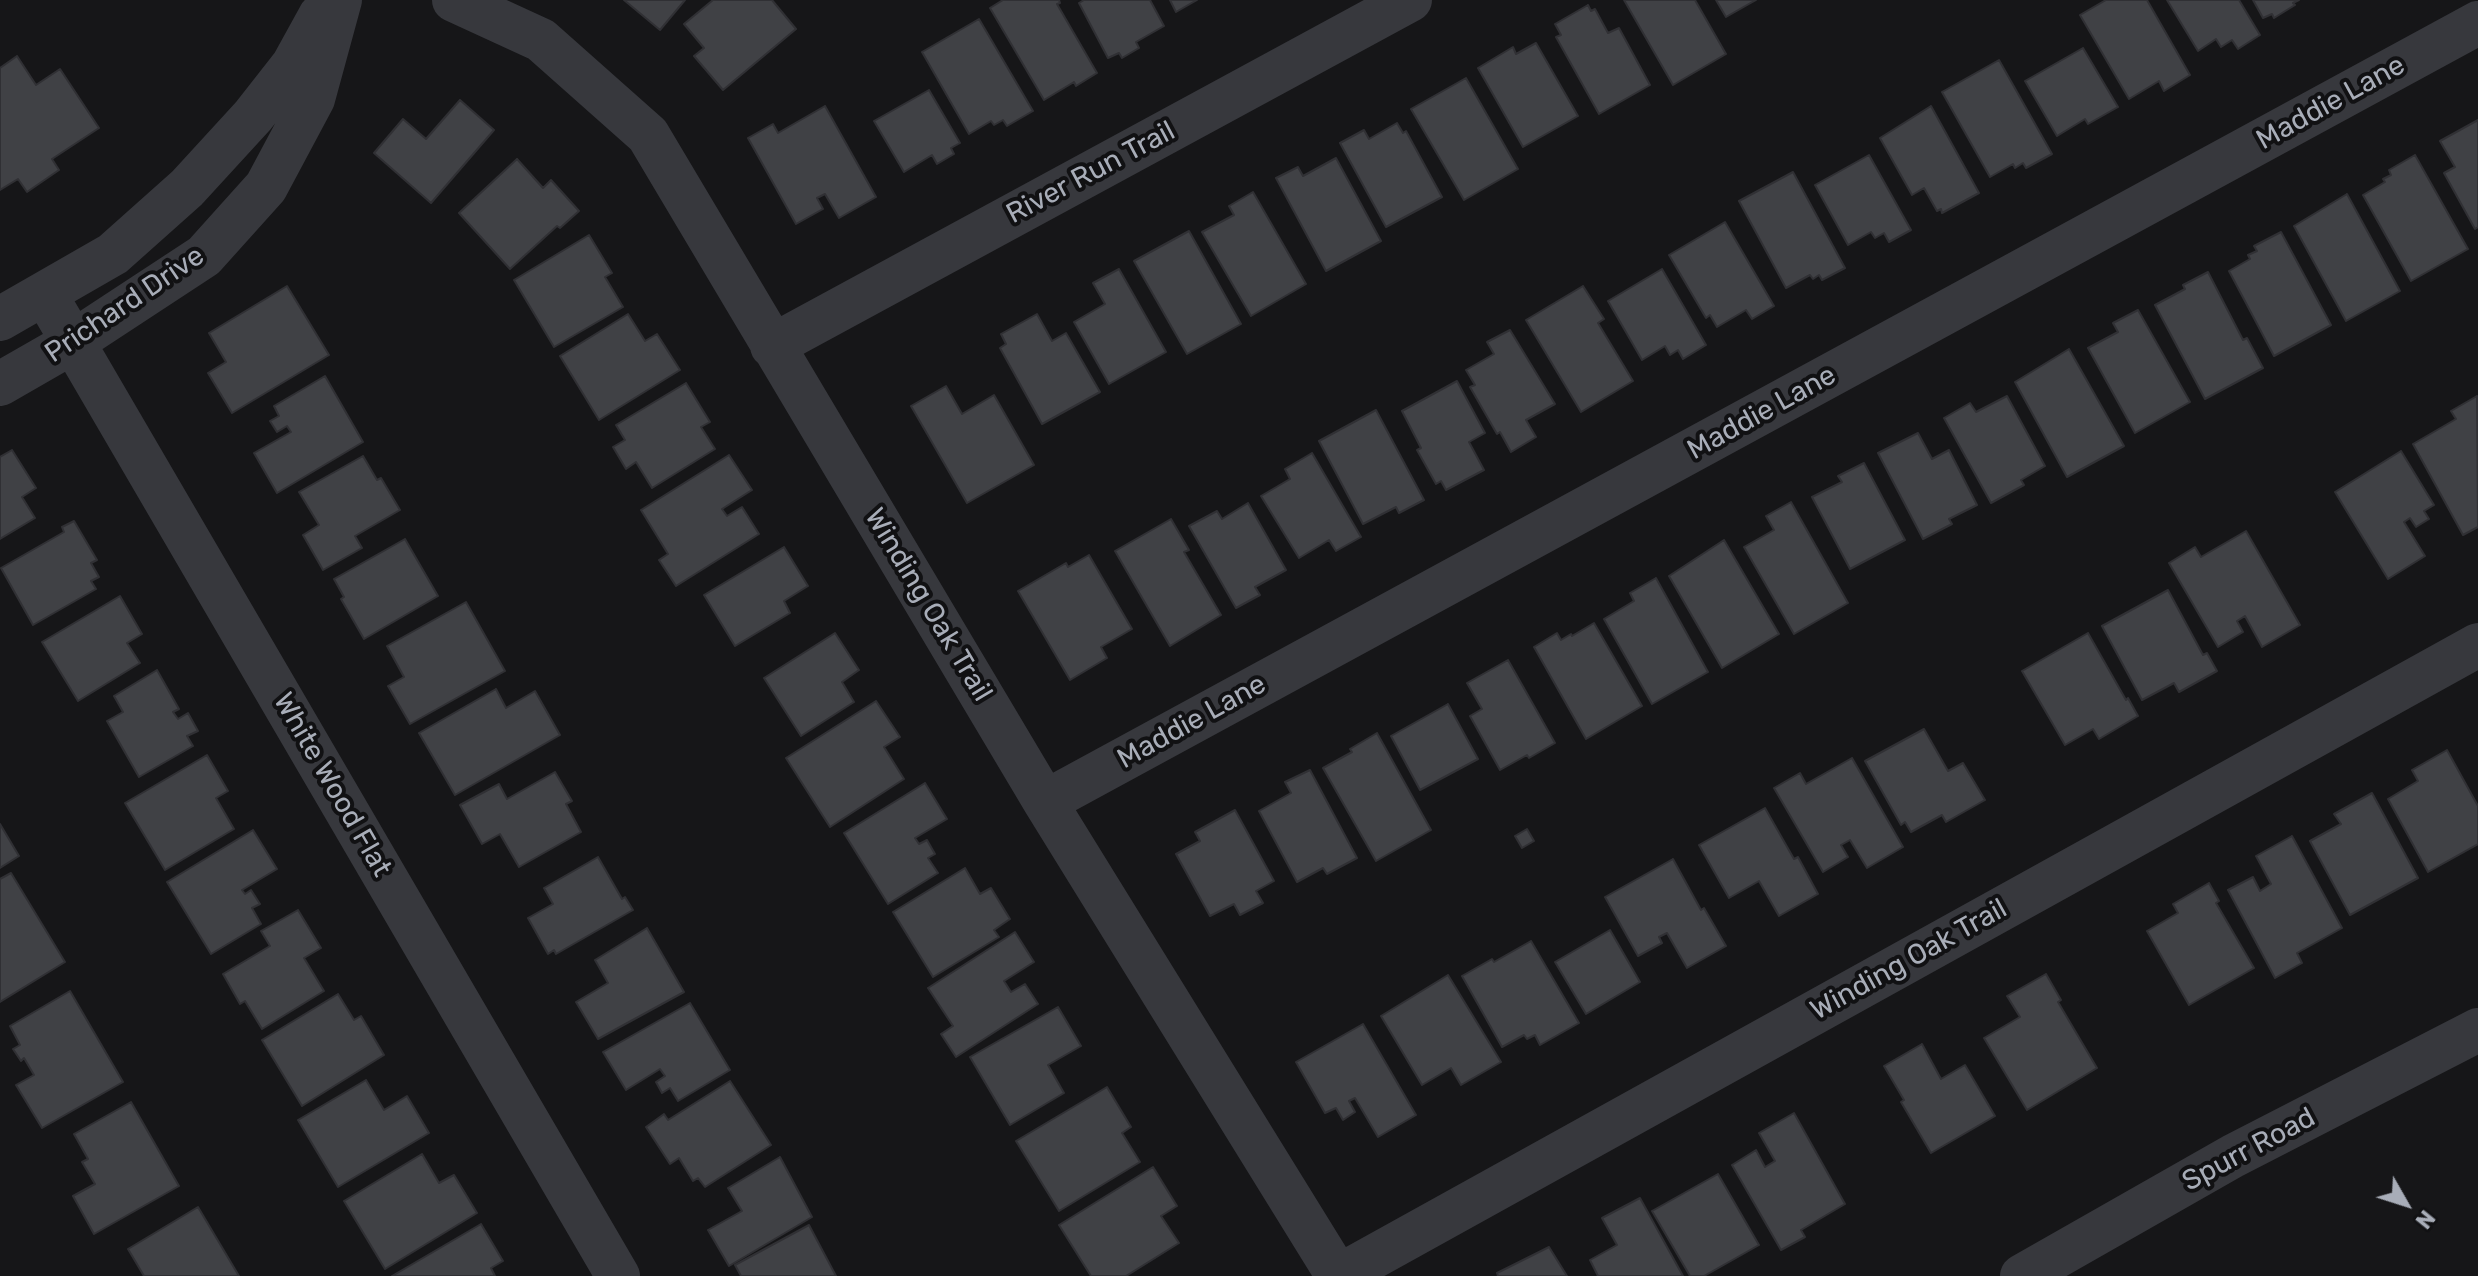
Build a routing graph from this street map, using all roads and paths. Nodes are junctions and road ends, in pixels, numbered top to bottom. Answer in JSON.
{"nodes":[{"id":1,"x":330,"y":0,"type":"edge"},
{"id":2,"x":340,"y":0,"type":"edge"},
{"id":3,"x":454,"y":0,"type":"edge"},
{"id":4,"x":1410,"y":0,"type":"edge"},
{"id":5,"x":2478,"y":23,"type":"edge"},
{"id":6,"x":45,"y":294,"type":"junction"},
{"id":7,"x":0,"y":319,"type":"edge"},
{"id":8,"x":73,"y":342,"type":"junction"},
{"id":9,"x":772,"y":346,"type":"junction"},
{"id":10,"x":0,"y":384,"type":"edge"},
{"id":11,"x":2478,"y":645,"type":"edge"},
{"id":12,"x":1045,"y":802,"type":"junction"},
{"id":13,"x":2478,"y":1030,"type":"edge"},
{"id":14,"x":618,"y":1276,"type":"edge"},
{"id":15,"x":1339,"y":1276,"type":"edge"},
{"id":16,"x":2022,"y":1276,"type":"edge"}],
"edges":[{"from":1,"to":6,"type":"street","name":"Prichard Drive"},
{"from":2,"to":8,"type":"street","name":"Prichard Drive"},
{"from":3,"to":9,"type":"street","name":"Winding Oak Trail"},
{"from":4,"to":9,"type":"street","name":"River Run Trail"},
{"from":5,"to":12,"type":"street","name":"Maddie Lane"},
{"from":6,"to":7,"type":"street","name":"Prichard Drive"},
{"from":6,"to":8,"type":"street","name":"White Wood Flat"},
{"from":8,"to":10,"type":"street","name":"Prichard Drive"},
{"from":8,"to":14,"type":"street","name":"White Wood Flat"},
{"from":9,"to":12,"type":"street","name":"Winding Oak Trail"},
{"from":11,"to":15,"type":"street","name":"Winding Oak Trail"},
{"from":12,"to":15,"type":"street","name":"Winding Oak Trail"},
{"from":13,"to":16,"type":"street","name":"Spurr Road"}]}
